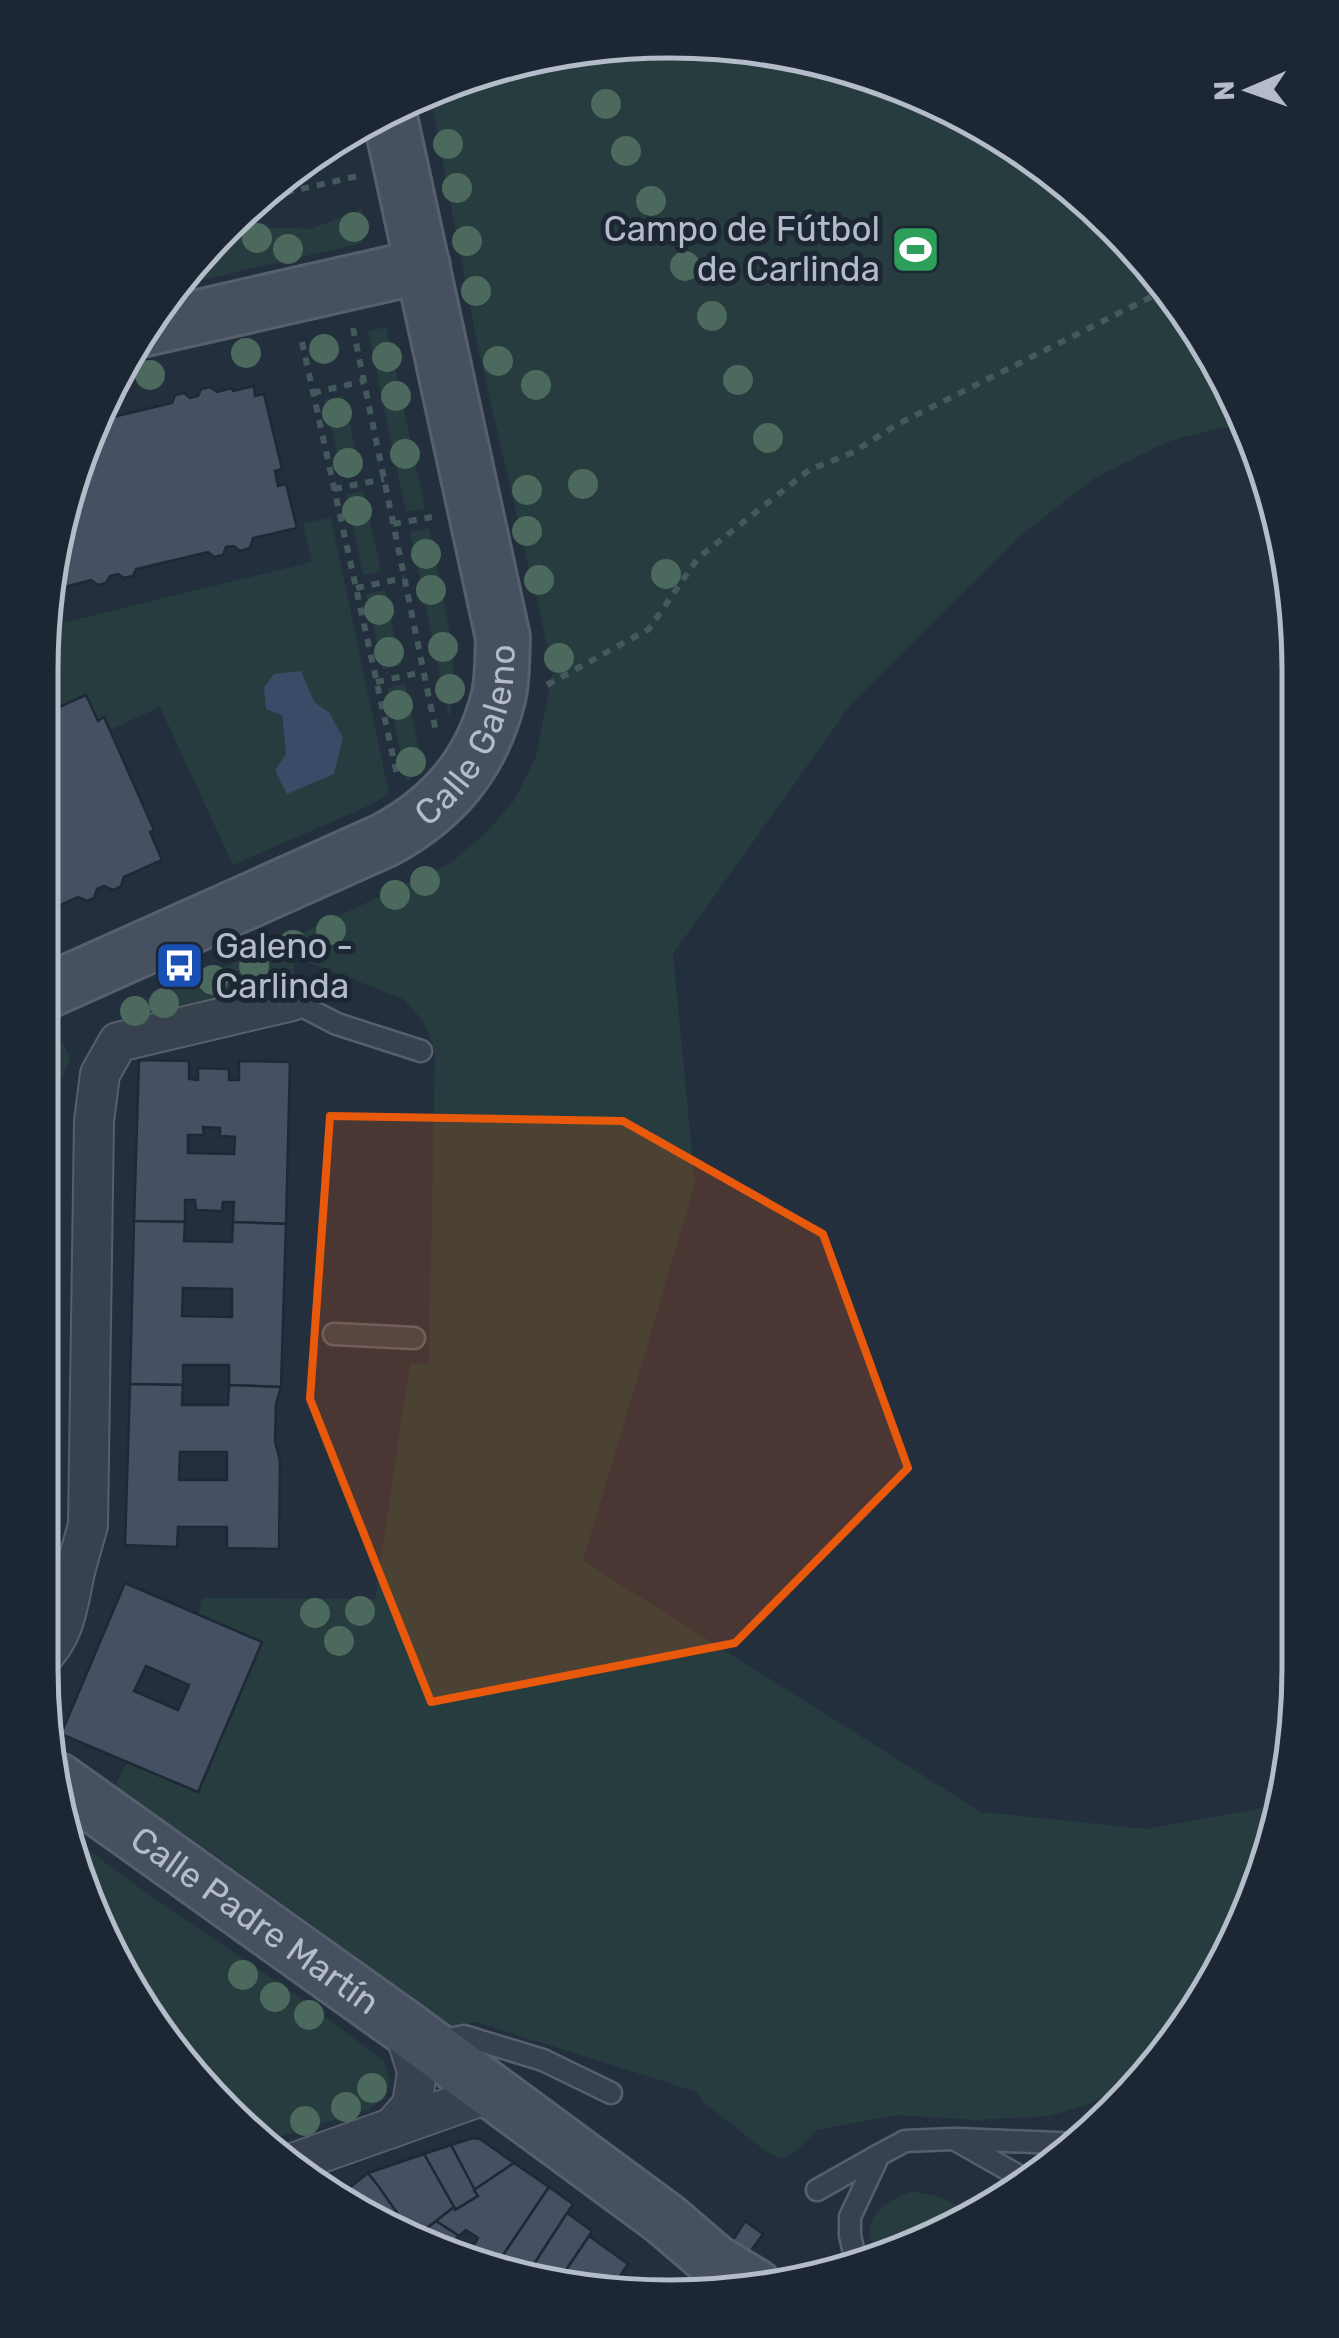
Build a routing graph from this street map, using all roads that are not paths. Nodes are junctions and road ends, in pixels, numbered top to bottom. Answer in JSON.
{"nodes":[{"id":1,"x":392,"y":125,"type":"edge"},
{"id":2,"x":423,"y":266,"type":"junction"},
{"id":3,"x":164,"y":325,"type":"edge"},
{"id":4,"x":57,"y":987,"type":"edge"},
{"id":5,"x":292,"y":1001,"type":"joint"},
{"id":6,"x":421,"y":1051,"type":"dead end"},
{"id":7,"x":334,"y":1334,"type":"dead end"},
{"id":8,"x":414,"y":1338,"type":"dead end"},
{"id":9,"x":75,"y":1572,"type":"junction"},
{"id":10,"x":57,"y":1582,"type":"edge"},
{"id":11,"x":57,"y":1639,"type":"edge"},
{"id":12,"x":69,"y":1788,"type":"edge"},
{"id":13,"x":414,"y":2034,"type":"junction"},
{"id":14,"x":493,"y":2092,"type":"junction"},
{"id":15,"x":610,"y":2093,"type":"dead end"},
{"id":16,"x":392,"y":2128,"type":"junction"},
{"id":17,"x":954,"y":2140,"type":"junction"},
{"id":18,"x":1055,"y":2143,"type":"edge"},
{"id":19,"x":879,"y":2155,"type":"junction"},
{"id":20,"x":304,"y":2159,"type":"edge"},
{"id":21,"x":1014,"y":2174,"type":"edge"},
{"id":22,"x":817,"y":2190,"type":"dead end"},
{"id":23,"x":855,"y":2252,"type":"edge"},
{"id":24,"x":739,"y":2276,"type":"edge"}],
"edges":[{"from":1,"to":2,"type":"street","name":"Calle Galeno"},
{"from":2,"to":3,"type":"street"},
{"from":2,"to":4,"type":"street","name":"Calle Galeno"},
{"from":5,"to":6,"type":"lane"},
{"from":5,"to":9,"type":"street"},
{"from":7,"to":8,"type":"lane"},
{"from":9,"to":10,"type":"street"},
{"from":9,"to":11,"type":"street"},
{"from":12,"to":13,"type":"street","name":"Calle Padre Martín"},
{"from":13,"to":14,"type":"street","name":"Calle Padre Martín"},
{"from":13,"to":15,"type":"lane"},
{"from":13,"to":16,"type":"street","name":"Calle Padre Martín"},
{"from":14,"to":16,"type":"street"},
{"from":14,"to":24,"type":"street","name":"Calle Padre Martín"},
{"from":16,"to":20,"type":"street"},
{"from":17,"to":18,"type":"lane"},
{"from":17,"to":19,"type":"lane"},
{"from":17,"to":21,"type":"lane"},
{"from":19,"to":22,"type":"lane"},
{"from":19,"to":23,"type":"lane"}]}
